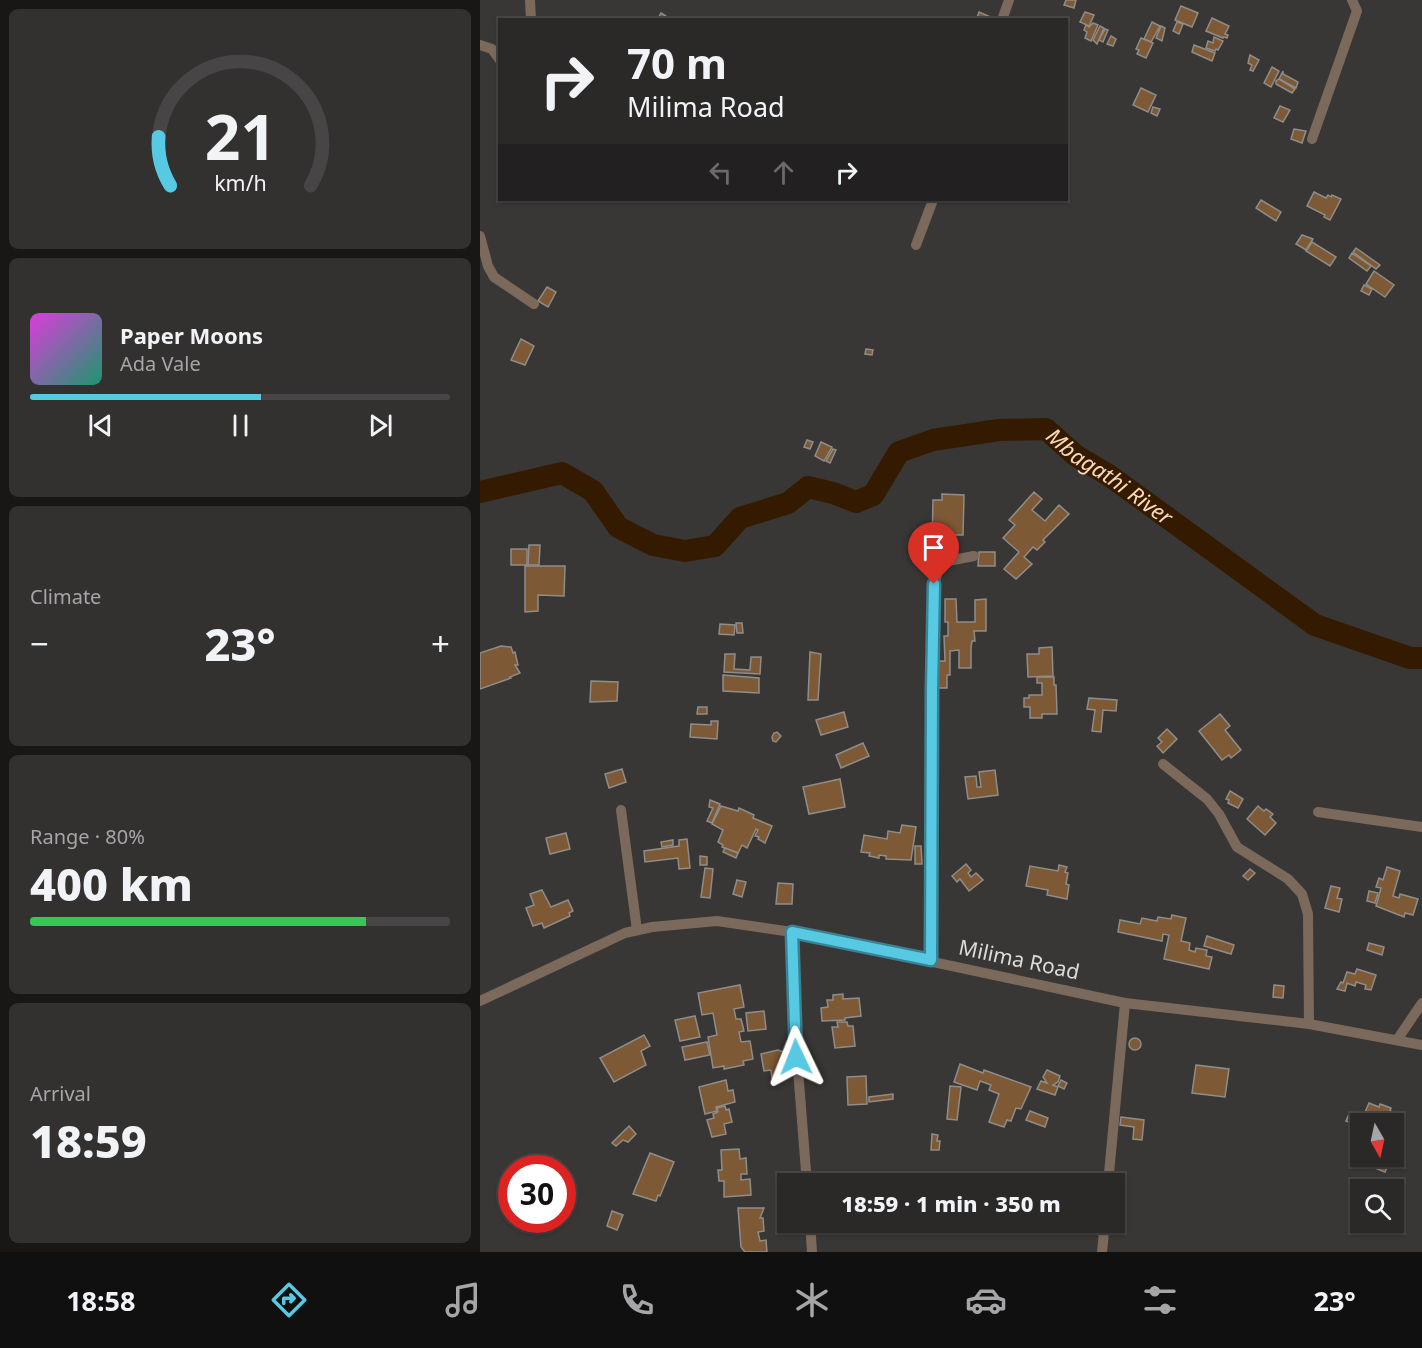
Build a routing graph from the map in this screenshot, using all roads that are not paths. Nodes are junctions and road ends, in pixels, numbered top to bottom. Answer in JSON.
{"nodes":[{"id":1,"x":530,"y":0,"type":"edge"},
{"id":2,"x":1009,"y":0,"type":"edge"},
{"id":3,"x":1352,"y":0,"type":"edge"},
{"id":4,"x":531,"y":18,"type":"edge"},
{"id":5,"x":1003,"y":18,"type":"edge"},
{"id":6,"x":480,"y":45,"type":"edge"},
{"id":7,"x":498,"y":57,"type":"edge"},
{"id":8,"x":1312,"y":139,"type":"dead end"},
{"id":9,"x":933,"y":201,"type":"edge"},
{"id":10,"x":480,"y":236,"type":"edge"},
{"id":11,"x":916,"y":245,"type":"dead end"},
{"id":12,"x":534,"y":304,"type":"dead end"},
{"id":13,"x":974,"y":556,"type":"dead end"},
{"id":14,"x":1163,"y":764,"type":"dead end"},
{"id":15,"x":621,"y":810,"type":"dead end"},
{"id":16,"x":1318,"y":812,"type":"dead end"},
{"id":17,"x":1422,"y":827,"type":"edge"},
{"id":18,"x":637,"y":930,"type":"junction"},
{"id":19,"x":792,"y":932,"type":"junction"},
{"id":20,"x":931,"y":960,"type":"junction"},
{"id":21,"x":480,"y":1001,"type":"edge"},
{"id":22,"x":1125,"y":1003,"type":"junction"},
{"id":23,"x":1422,"y":1003,"type":"edge"},
{"id":24,"x":1308,"y":1024,"type":"junction"},
{"id":25,"x":1397,"y":1040,"type":"junction"},
{"id":26,"x":1422,"y":1045,"type":"edge"},
{"id":27,"x":806,"y":1173,"type":"edge"},
{"id":28,"x":1109,"y":1173,"type":"edge"},
{"id":29,"x":811,"y":1233,"type":"edge"},
{"id":30,"x":1104,"y":1233,"type":"edge"},
{"id":31,"x":812,"y":1252,"type":"edge"},
{"id":32,"x":1102,"y":1252,"type":"edge"}],
"edges":[{"from":1,"to":4,"type":"street"},
{"from":2,"to":5,"type":"street"},
{"from":3,"to":8,"type":"street"},
{"from":6,"to":7,"type":"street"},
{"from":9,"to":11,"type":"street"},
{"from":10,"to":12,"type":"street"},
{"from":13,"to":20,"type":"street"},
{"from":14,"to":24,"type":"street"},
{"from":15,"to":18,"type":"street"},
{"from":16,"to":17,"type":"street"},
{"from":18,"to":19,"type":"street","name":"Milima Road"},
{"from":18,"to":21,"type":"street","name":"Milima Road"},
{"from":19,"to":20,"type":"street","name":"Milima Road"},
{"from":19,"to":27,"type":"street"},
{"from":20,"to":22,"type":"street","name":"Milima Road"},
{"from":22,"to":24,"type":"street","name":"Milima Road"},
{"from":22,"to":28,"type":"street"},
{"from":23,"to":25,"type":"street"},
{"from":24,"to":25,"type":"street","name":"Milima Road"},
{"from":25,"to":26,"type":"street","name":"Milima Road"},
{"from":29,"to":31,"type":"street"},
{"from":30,"to":32,"type":"street"}]}
